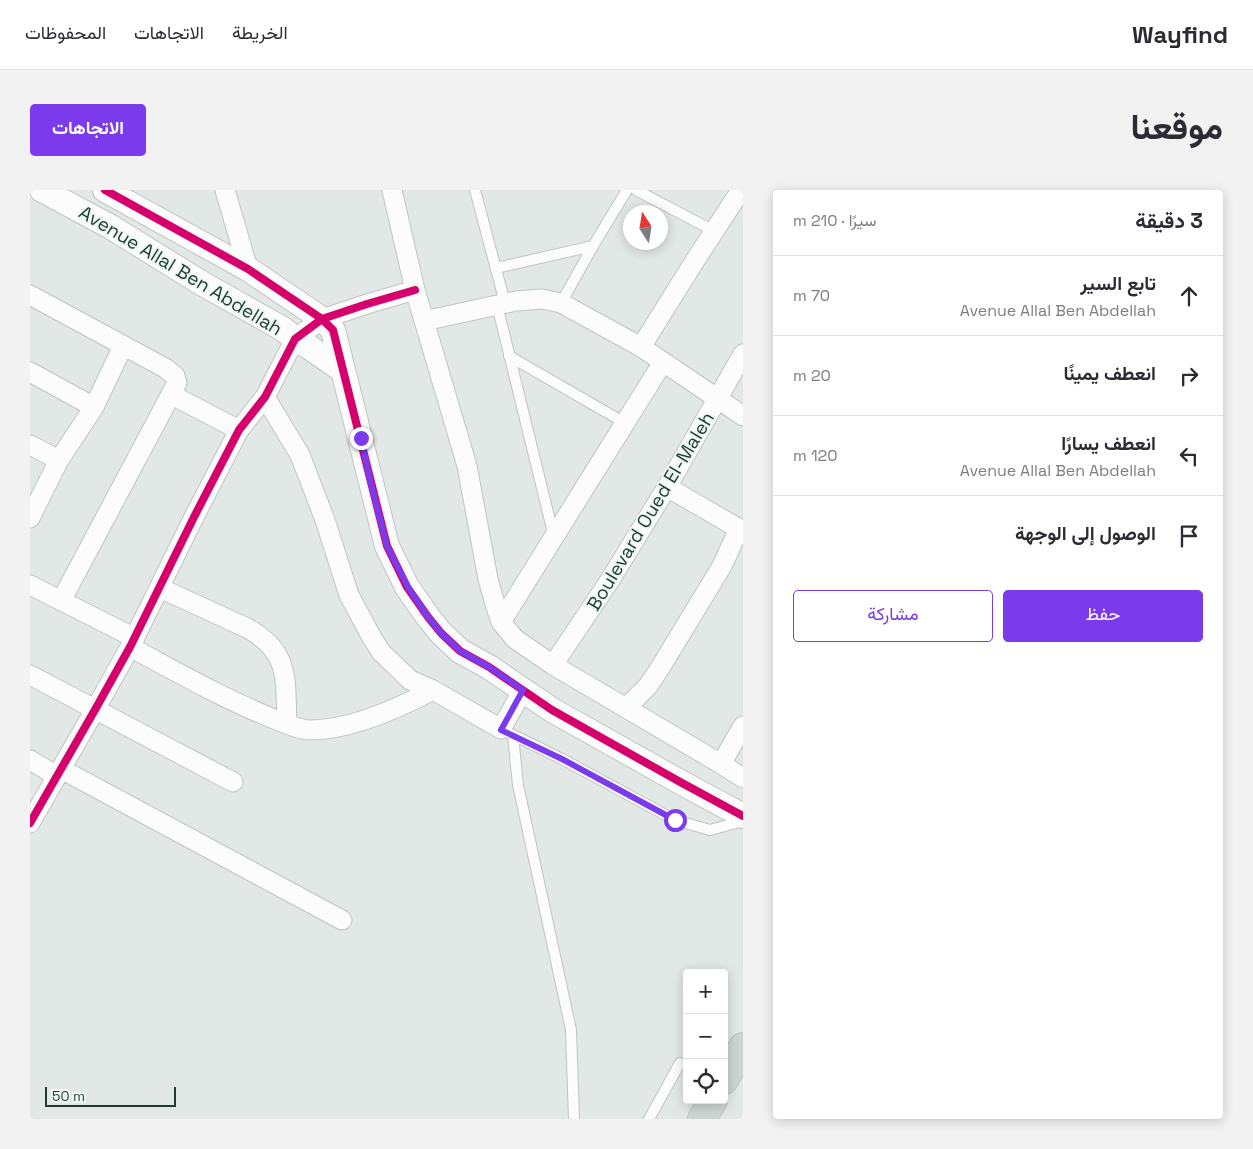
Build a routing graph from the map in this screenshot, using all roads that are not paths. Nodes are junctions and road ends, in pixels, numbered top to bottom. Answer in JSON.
{"nodes":[{"id":1,"x":42,"y":190,"type":"edge"},
{"id":2,"x":105,"y":190,"type":"edge"},
{"id":3,"x":225,"y":190,"type":"edge"},
{"id":4,"x":392,"y":190,"type":"edge"},
{"id":5,"x":475,"y":190,"type":"edge"},
{"id":6,"x":627,"y":190,"type":"edge"},
{"id":7,"x":636,"y":190,"type":"edge"},
{"id":8,"x":741,"y":190,"type":"edge"},
{"id":9,"x":714,"y":231,"type":"junction"},
{"id":10,"x":593,"y":246,"type":"junction"},
{"id":11,"x":496,"y":268,"type":"junction"},
{"id":12,"x":248,"y":269,"type":"junction"},
{"id":13,"x":415,"y":290,"type":"junction"},
{"id":14,"x":30,"y":295,"type":"edge"},
{"id":15,"x":561,"y":303,"type":"junction"},
{"id":16,"x":501,"y":304,"type":"junction"},
{"id":17,"x":322,"y":319,"type":"junction"},
{"id":18,"x":424,"y":322,"type":"junction"},
{"id":19,"x":295,"y":339,"type":"junction"},
{"id":20,"x":123,"y":346,"type":"junction"},
{"id":21,"x":641,"y":347,"type":"junction"},
{"id":22,"x":743,"y":354,"type":"edge"},
{"id":23,"x":509,"y":356,"type":"junction"},
{"id":24,"x":663,"y":362,"type":"junction"},
{"id":25,"x":342,"y":370,"type":"junction"},
{"id":26,"x":30,"y":372,"type":"edge"},
{"id":27,"x":172,"y":395,"type":"junction"},
{"id":28,"x":265,"y":397,"type":"junction"},
{"id":29,"x":717,"y":399,"type":"junction"},
{"id":30,"x":94,"y":407,"type":"junction"},
{"id":31,"x":743,"y":416,"type":"edge"},
{"id":32,"x":625,"y":423,"type":"junction"},
{"id":33,"x":239,"y":430,"type":"junction"},
{"id":34,"x":30,"y":445,"type":"edge"},
{"id":35,"x":59,"y":460,"type":"junction"},
{"id":36,"x":667,"y":487,"type":"junction"},
{"id":37,"x":30,"y":516,"type":"edge"},
{"id":38,"x":741,"y":530,"type":"edge"},
{"id":39,"x":554,"y":538,"type":"junction"},
{"id":40,"x":30,"y":585,"type":"edge"},
{"id":41,"x":160,"y":588,"type":"junction"},
{"id":42,"x":61,"y":601,"type":"junction"},
{"id":43,"x":502,"y":622,"type":"junction"},
{"id":44,"x":132,"y":643,"type":"junction"},
{"id":45,"x":553,"y":665,"type":"junction"},
{"id":46,"x":30,"y":674,"type":"edge"},
{"id":47,"x":433,"y":690,"type":"junction"},
{"id":48,"x":523,"y":690,"type":"junction"},
{"id":49,"x":96,"y":708,"type":"junction"},
{"id":50,"x":626,"y":708,"type":"junction"},
{"id":51,"x":287,"y":724,"type":"junction"},
{"id":52,"x":743,"y":726,"type":"edge"},
{"id":53,"x":507,"y":732,"type":"junction"},
{"id":54,"x":30,"y":760,"type":"edge"},
{"id":55,"x":721,"y":764,"type":"junction"},
{"id":56,"x":59,"y":772,"type":"junction"},
{"id":57,"x":743,"y":778,"type":"edge"},
{"id":58,"x":234,"y":782,"type":"dead end"},
{"id":59,"x":743,"y":816,"type":"edge"},
{"id":60,"x":743,"y":821,"type":"edge"},
{"id":61,"x":30,"y":823,"type":"edge"},
{"id":62,"x":342,"y":920,"type":"dead end"},
{"id":63,"x":743,"y":1047,"type":"edge"},
{"id":64,"x":680,"y":1063,"type":"dead end"},
{"id":65,"x":728,"y":1073,"type":"edge"},
{"id":66,"x":711,"y":1104,"type":"edge"},
{"id":67,"x":574,"y":1119,"type":"edge"},
{"id":68,"x":649,"y":1119,"type":"edge"},
{"id":69,"x":702,"y":1119,"type":"edge"}],
"edges":[{"from":1,"to":19,"type":"street","name":"Avenue Allal Ben Abdellah"},
{"from":2,"to":12,"type":"street","name":"Avenue Allal Ben Abdellah"},
{"from":3,"to":12,"type":"street"},
{"from":4,"to":13,"type":"street"},
{"from":5,"to":11,"type":"lane"},
{"from":6,"to":10,"type":"lane"},
{"from":7,"to":9,"type":"lane"},
{"from":8,"to":9,"type":"street"},
{"from":9,"to":21,"type":"street"},
{"from":10,"to":11,"type":"lane"},
{"from":10,"to":15,"type":"lane"},
{"from":11,"to":16,"type":"lane"},
{"from":12,"to":17,"type":"street","name":"Avenue Allal Ben Abdellah"},
{"from":13,"to":17,"type":"street"},
{"from":13,"to":18,"type":"street"},
{"from":14,"to":20,"type":"street"},
{"from":15,"to":16,"type":"street"},
{"from":15,"to":21,"type":"street"},
{"from":16,"to":18,"type":"street"},
{"from":16,"to":23,"type":"lane"},
{"from":17,"to":19,"type":"street"},
{"from":17,"to":25,"type":"street","name":"Avenue Allal Ben Abdellah"},
{"from":18,"to":43,"type":"street"},
{"from":19,"to":25,"type":"street","name":"Avenue Allal Ben Abdellah"},
{"from":19,"to":28,"type":"street"},
{"from":20,"to":27,"type":"street"},
{"from":20,"to":30,"type":"street"},
{"from":21,"to":24,"type":"street"},
{"from":22,"to":29,"type":"street","name":"Boulevard Oued El-Maleh"},
{"from":23,"to":32,"type":"lane"},
{"from":23,"to":39,"type":"lane"},
{"from":24,"to":29,"type":"street"},
{"from":24,"to":32,"type":"street"},
{"from":25,"to":48,"type":"street","name":"Avenue Allal Ben Abdellah"},
{"from":26,"to":30,"type":"street"},
{"from":27,"to":33,"type":"street"},
{"from":27,"to":42,"type":"street"},
{"from":28,"to":33,"type":"street"},
{"from":28,"to":47,"type":"street"},
{"from":29,"to":31,"type":"street"},
{"from":29,"to":36,"type":"street","name":"Boulevard Oued El-Maleh"},
{"from":30,"to":35,"type":"street"},
{"from":32,"to":39,"type":"street"},
{"from":33,"to":41,"type":"street"},
{"from":34,"to":35,"type":"street"},
{"from":35,"to":37,"type":"street"},
{"from":36,"to":38,"type":"street"},
{"from":36,"to":45,"type":"street","name":"Boulevard Oued El-Maleh"},
{"from":38,"to":50,"type":"street"},
{"from":39,"to":43,"type":"street"},
{"from":40,"to":42,"type":"street"},
{"from":41,"to":44,"type":"street"},
{"from":41,"to":51,"type":"street"},
{"from":42,"to":44,"type":"street"},
{"from":43,"to":45,"type":"street"},
{"from":44,"to":49,"type":"street"},
{"from":44,"to":51,"type":"street"},
{"from":45,"to":50,"type":"street"},
{"from":46,"to":49,"type":"street"},
{"from":47,"to":51,"type":"street"},
{"from":47,"to":53,"type":"street"},
{"from":48,"to":53,"type":"street"},
{"from":48,"to":59,"type":"street","name":"Avenue Allal Ben Abdellah"},
{"from":49,"to":56,"type":"street"},
{"from":49,"to":58,"type":"street"},
{"from":50,"to":55,"type":"street"},
{"from":52,"to":55,"type":"street"},
{"from":53,"to":60,"type":"lane"},
{"from":53,"to":67,"type":"lane"},
{"from":54,"to":56,"type":"street"},
{"from":55,"to":57,"type":"street"},
{"from":56,"to":61,"type":"street"},
{"from":56,"to":62,"type":"street"},
{"from":63,"to":65,"type":"main road"},
{"from":64,"to":68,"type":"lane"},
{"from":66,"to":69,"type":"main road"}]}
